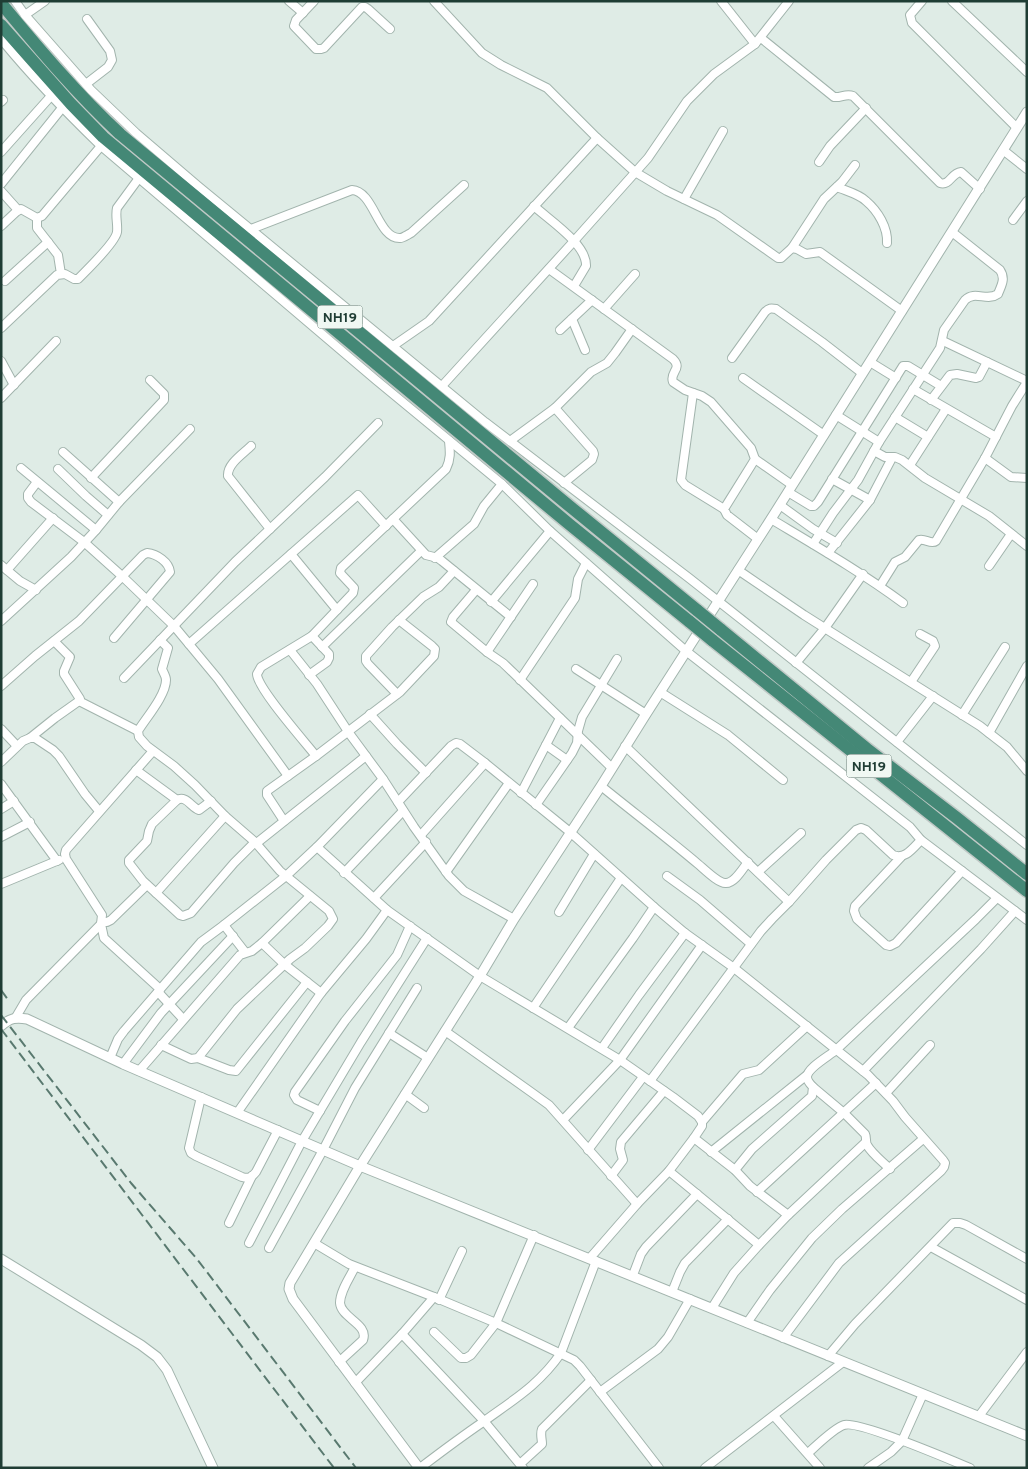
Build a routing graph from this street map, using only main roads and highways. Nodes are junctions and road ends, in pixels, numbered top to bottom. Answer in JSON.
{"nodes":[{"id":1,"x":1,"y":3,"type":"edge"},
{"id":2,"x":1,"y":25,"type":"edge"},
{"id":3,"x":1027,"y":874,"type":"edge"},
{"id":4,"x":1027,"y":891,"type":"edge"}],
"edges":[{"from":1,"to":3,"type":"highway","number":"NH19","bridge":true},
{"from":2,"to":4,"type":"highway","number":"NH19","bridge":true}]}
